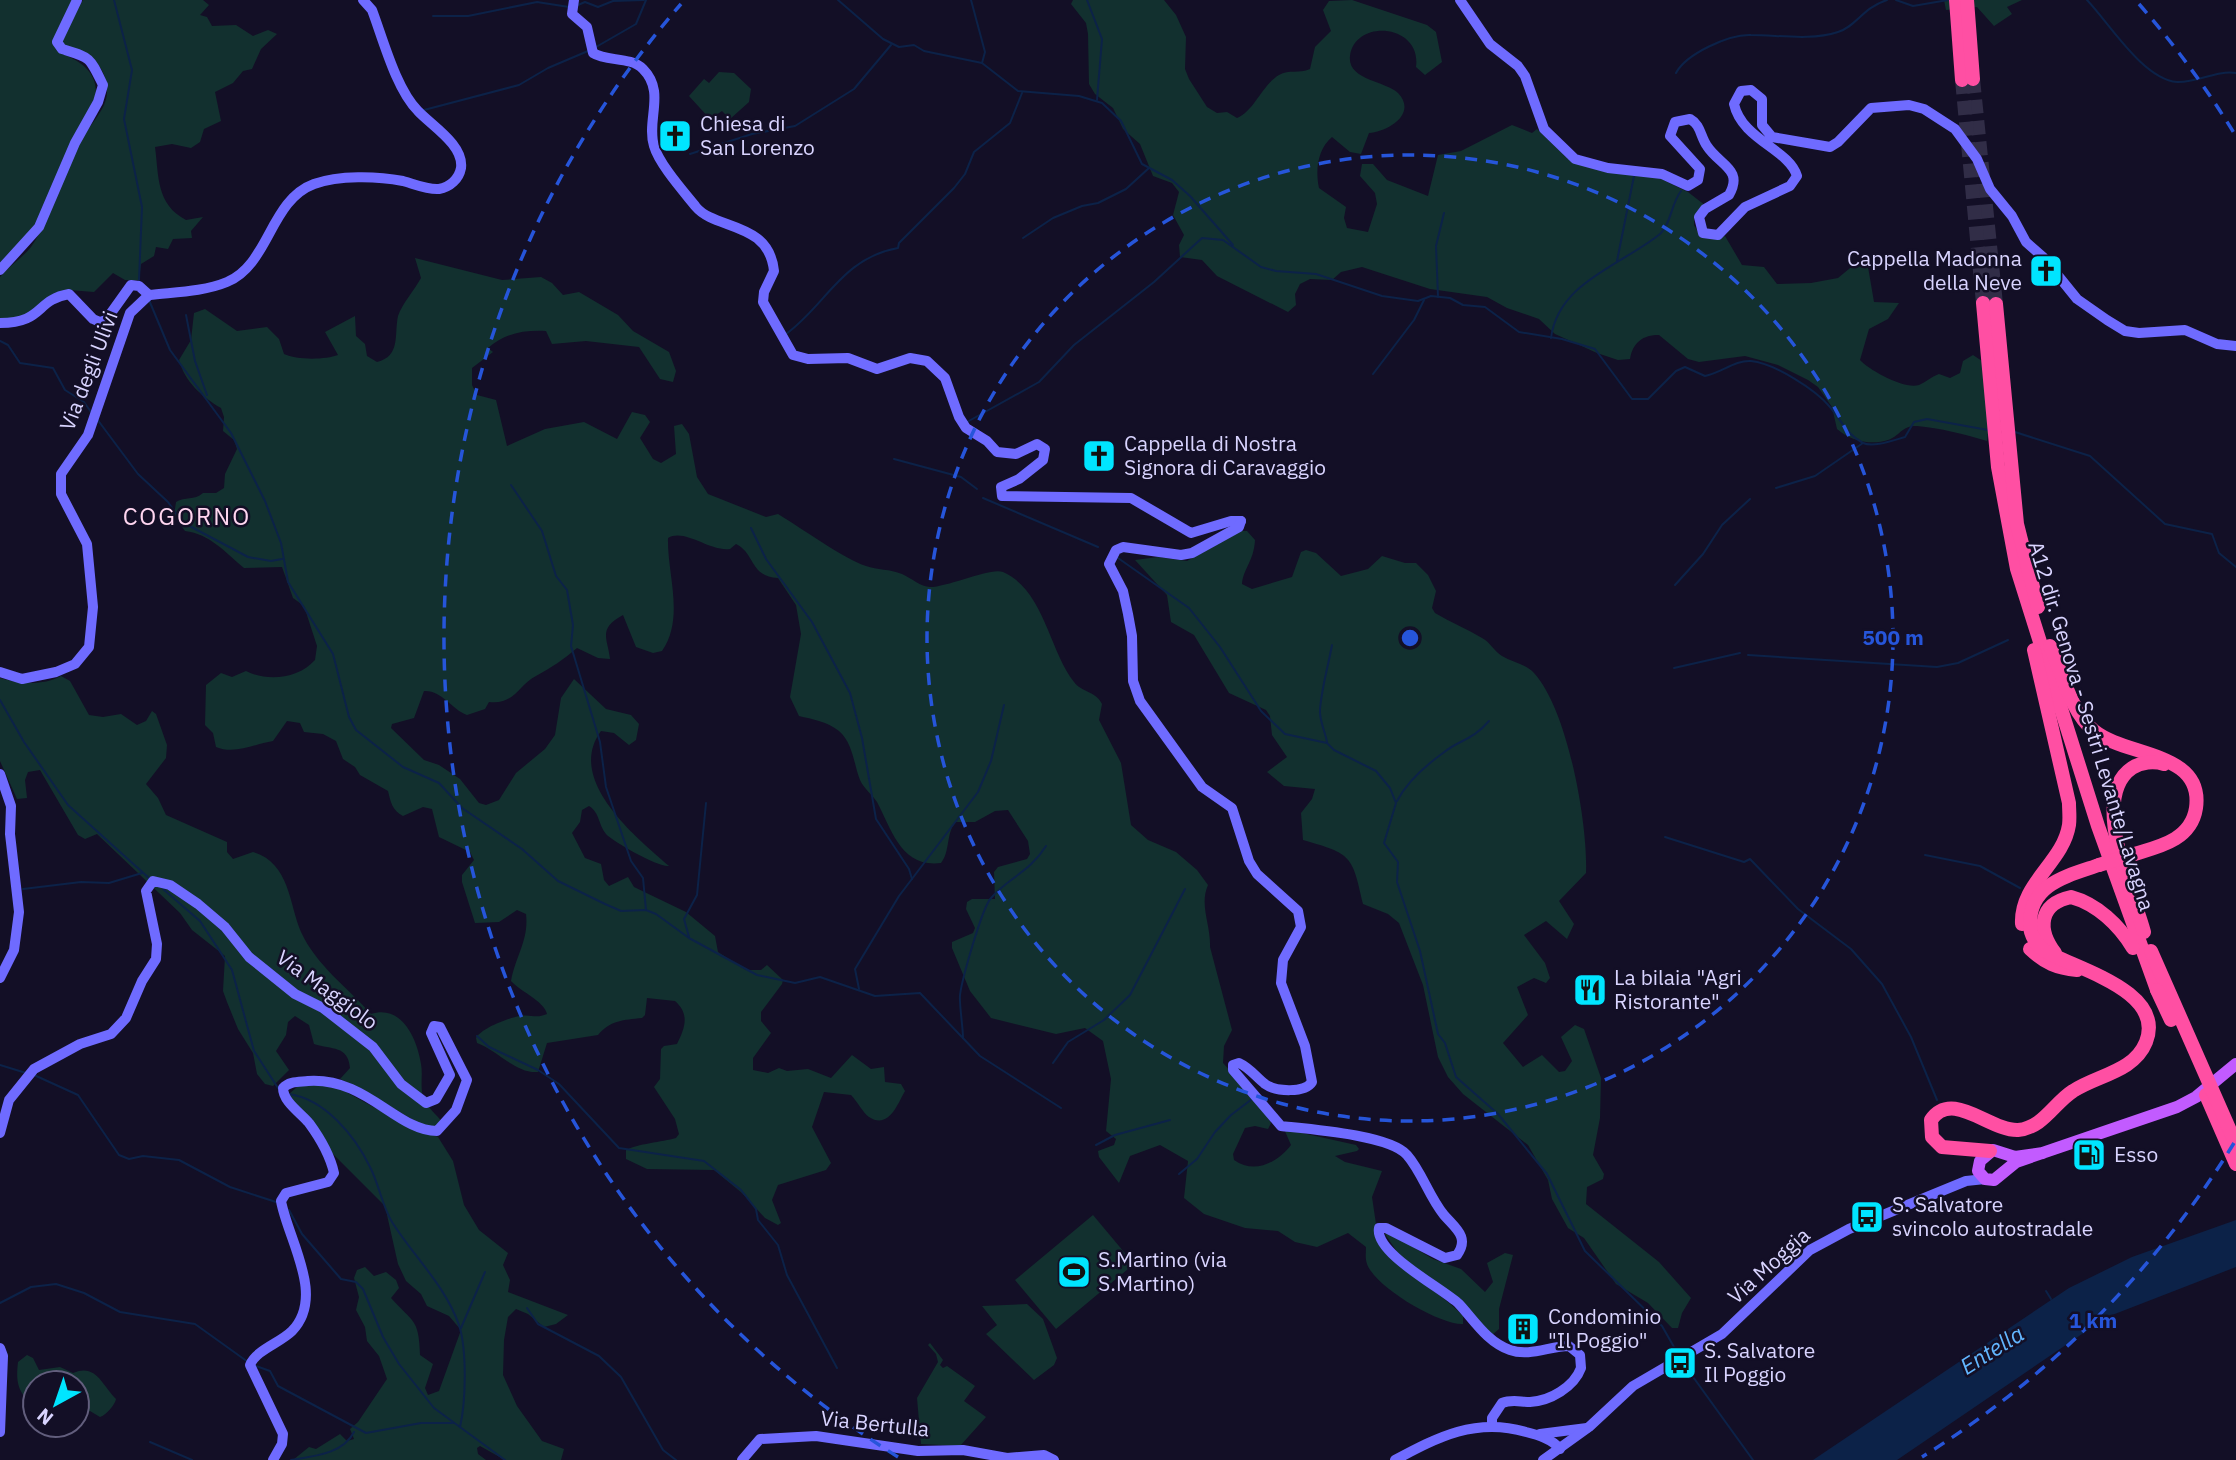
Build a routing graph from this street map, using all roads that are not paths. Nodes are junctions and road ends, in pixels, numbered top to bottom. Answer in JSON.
{"nodes":[{"id":1,"x":77,"y":0,"type":"edge"},
{"id":2,"x":363,"y":0,"type":"edge"},
{"id":3,"x":574,"y":0,"type":"edge"},
{"id":4,"x":1460,"y":0,"type":"edge"},
{"id":5,"x":1956,"y":0,"type":"edge"},
{"id":6,"x":1967,"y":0,"type":"edge"},
{"id":7,"x":1964,"y":19,"type":"junction"},
{"id":8,"x":1968,"y":80,"type":"tunnel mouth"},
{"id":9,"x":0,"y":270,"type":"edge"},
{"id":10,"x":149,"y":295,"type":"junction"},
{"id":11,"x":1990,"y":304,"type":"tunnel mouth"},
{"id":12,"x":0,"y":323,"type":"edge"},
{"id":13,"x":2236,"y":346,"type":"edge"},
{"id":14,"x":2032,"y":613,"type":"junction"},
{"id":15,"x":2050,"y":646,"type":"junction"},
{"id":16,"x":0,"y":672,"type":"edge"},
{"id":17,"x":0,"y":774,"type":"edge"},
{"id":18,"x":2196,"y":796,"type":"junction"},
{"id":19,"x":2144,"y":932,"type":"junction"},
{"id":20,"x":2058,"y":956,"type":"junction"},
{"id":21,"x":2088,"y":971,"type":"junction"},
{"id":22,"x":0,"y":978,"type":"edge"},
{"id":23,"x":2156,"y":987,"type":"junction"},
{"id":24,"x":2236,"y":1064,"type":"edge"},
{"id":25,"x":0,"y":1133,"type":"edge"},
{"id":26,"x":2236,"y":1144,"type":"edge"},
{"id":27,"x":1960,"y":1150,"type":"junction"},
{"id":28,"x":1990,"y":1151,"type":"junction"},
{"id":29,"x":2043,"y":1153,"type":"junction"},
{"id":30,"x":2005,"y":1154,"type":"junction"},
{"id":31,"x":2236,"y":1164,"type":"edge"},
{"id":32,"x":1978,"y":1166,"type":"junction"},
{"id":33,"x":2007,"y":1168,"type":"junction"},
{"id":34,"x":1985,"y":1179,"type":"junction"},
{"id":35,"x":1966,"y":1181,"type":"junction"},
{"id":36,"x":0,"y":1348,"type":"edge"},
{"id":37,"x":1492,"y":1425,"type":"junction"},
{"id":38,"x":1589,"y":1427,"type":"junction"},
{"id":39,"x":1,"y":1430,"type":"edge"},
{"id":40,"x":1560,"y":1432,"type":"junction"},
{"id":41,"x":1534,"y":1434,"type":"junction"},
{"id":42,"x":1564,"y":1446,"type":"junction"},
{"id":43,"x":273,"y":1460,"type":"edge"},
{"id":44,"x":742,"y":1460,"type":"edge"},
{"id":45,"x":1054,"y":1460,"type":"edge"},
{"id":46,"x":1395,"y":1460,"type":"edge"},
{"id":47,"x":1544,"y":1460,"type":"edge"}],
"edges":[{"from":1,"to":9,"type":"street"},
{"from":2,"to":10,"type":"street"},
{"from":3,"to":37,"type":"street"},
{"from":4,"to":13,"type":"street"},
{"from":5,"to":7,"type":"highway"},
{"from":6,"to":7,"type":"highway"},
{"from":7,"to":8,"type":"highway"},
{"from":10,"to":12,"type":"street"},
{"from":10,"to":16,"type":"street","name":"Via degli Ulivi"},
{"from":11,"to":14,"type":"highway","name":"A12 dir. Genova - Sestri Levante/Lavagna"},
{"from":14,"to":15,"type":"highway"},
{"from":14,"to":21,"type":"highway"},
{"from":14,"to":23,"type":"highway","name":"A12 dir. Genova - Sestri Levante/Lavagna"},
{"from":15,"to":18,"type":"highway"},
{"from":15,"to":19,"type":"highway"},
{"from":17,"to":22,"type":"street"},
{"from":18,"to":19,"type":"highway"},
{"from":18,"to":20,"type":"highway","bridge":true},
{"from":19,"to":26,"type":"highway","bridge":true},
{"from":20,"to":21,"type":"highway"},
{"from":20,"to":23,"type":"highway"},
{"from":21,"to":27,"type":"highway"},
{"from":23,"to":31,"type":"highway","bridge":true},
{"from":24,"to":29,"type":"main road","name":"Via Moggia"},
{"from":25,"to":43,"type":"street","name":"Via Maggiolo"},
{"from":27,"to":28,"type":"highway"},
{"from":27,"to":32,"type":"highway"},
{"from":28,"to":30,"type":"main road","name":"Via Moggia"},
{"from":28,"to":32,"type":"main road","name":"Via Moggia"},
{"from":29,"to":30,"type":"main road","name":"Via Moggia"},
{"from":29,"to":33,"type":"main road","name":"Via Moggia"},
{"from":30,"to":33,"type":"main road"},
{"from":32,"to":34,"type":"main road"},
{"from":32,"to":35,"type":"street","name":"Via Moggia"},
{"from":33,"to":34,"type":"main road","name":"Via Moggia"},
{"from":34,"to":35,"type":"street","name":"Via Moggia"},
{"from":35,"to":38,"type":"street","name":"Via Moggia"},
{"from":36,"to":39,"type":"street"},
{"from":37,"to":41,"type":"street"},
{"from":37,"to":46,"type":"street"},
{"from":38,"to":40,"type":"street"},
{"from":38,"to":42,"type":"street","name":"Via Moggia"},
{"from":40,"to":41,"type":"street"},
{"from":40,"to":42,"type":"street"},
{"from":41,"to":42,"type":"street"},
{"from":42,"to":47,"type":"street","name":"Via Moggia"},
{"from":44,"to":45,"type":"street","name":"Via Bertulla"}]}
